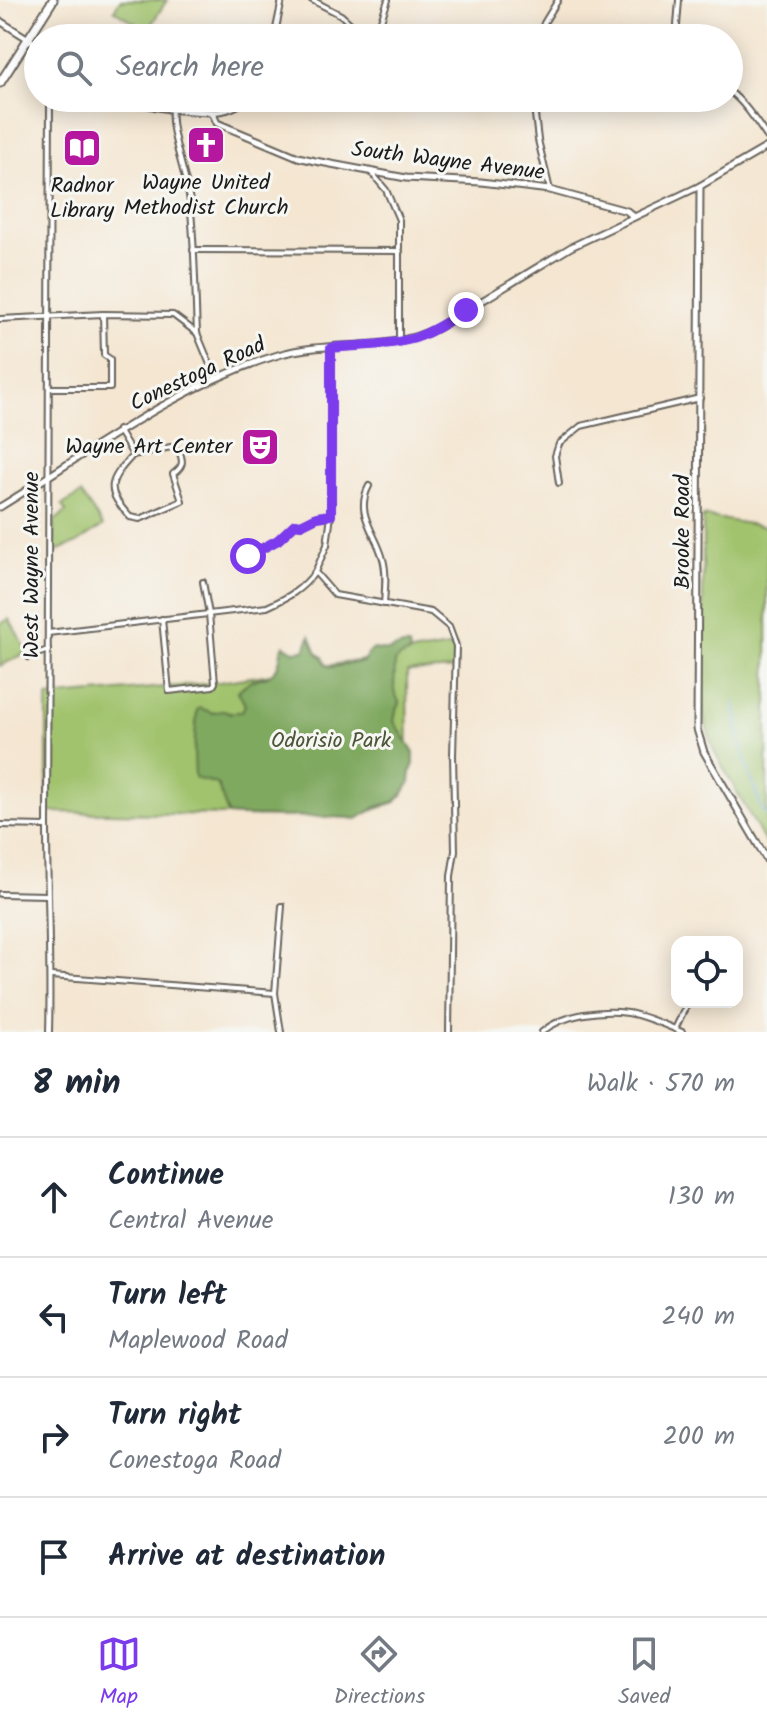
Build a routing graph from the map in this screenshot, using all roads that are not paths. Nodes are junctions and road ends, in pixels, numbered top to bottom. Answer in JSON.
{"nodes":[{"id":1,"x":53,"y":0,"type":"edge"},
{"id":2,"x":282,"y":0,"type":"edge"},
{"id":3,"x":312,"y":0,"type":"edge"},
{"id":4,"x":388,"y":0,"type":"edge"},
{"id":5,"x":558,"y":0,"type":"edge"},
{"id":6,"x":679,"y":0,"type":"edge"},
{"id":7,"x":0,"y":21,"type":"edge"},
{"id":8,"x":37,"y":24,"type":"edge"},
{"id":9,"x":277,"y":24,"type":"edge"},
{"id":10,"x":351,"y":24,"type":"edge"},
{"id":11,"x":380,"y":24,"type":"edge"},
{"id":12,"x":544,"y":24,"type":"edge"},
{"id":13,"x":677,"y":24,"type":"edge"},
{"id":14,"x":24,"y":36,"type":"edge"},
{"id":15,"x":24,"y":43,"type":"edge"},
{"id":16,"x":0,"y":83,"type":"edge"},
{"id":17,"x":743,"y":104,"type":"edge"},
{"id":18,"x":50,"y":112,"type":"edge"},
{"id":19,"x":172,"y":112,"type":"edge"},
{"id":20,"x":212,"y":112,"type":"edge"},
{"id":21,"x":535,"y":112,"type":"edge"},
{"id":22,"x":767,"y":137,"type":"edge"},
{"id":23,"x":767,"y":147,"type":"edge"},
{"id":24,"x":370,"y":171,"type":"junction"},
{"id":25,"x":700,"y":186,"type":"junction"},
{"id":26,"x":550,"y":190,"type":"junction"},
{"id":27,"x":634,"y":217,"type":"junction"},
{"id":28,"x":193,"y":250,"type":"junction"},
{"id":29,"x":400,"y":251,"type":"junction"},
{"id":30,"x":103,"y":314,"type":"junction"},
{"id":31,"x":50,"y":317,"type":"junction"},
{"id":32,"x":0,"y":319,"type":"edge"},
{"id":33,"x":197,"y":333,"type":"junction"},
{"id":34,"x":399,"y":342,"type":"junction"},
{"id":35,"x":331,"y":348,"type":"junction"},
{"id":36,"x":216,"y":379,"type":"junction"},
{"id":37,"x":49,"y":388,"type":"junction"},
{"id":38,"x":700,"y":398,"type":"junction"},
{"id":39,"x":118,"y":430,"type":"junction"},
{"id":40,"x":133,"y":455,"type":"junction"},
{"id":41,"x":48,"y":478,"type":"junction"},
{"id":42,"x":559,"y":483,"type":"dead end"},
{"id":43,"x":369,"y":486,"type":"dead end"},
{"id":44,"x":0,"y":507,"type":"edge"},
{"id":45,"x":331,"y":515,"type":"junction"},
{"id":46,"x":249,"y":564,"type":"dead end"},
{"id":47,"x":315,"y":572,"type":"junction"},
{"id":48,"x":203,"y":582,"type":"dead end"},
{"id":49,"x":384,"y":604,"type":"junction"},
{"id":50,"x":209,"y":614,"type":"junction"},
{"id":51,"x":162,"y":619,"type":"junction"},
{"id":52,"x":48,"y":633,"type":"junction"},
{"id":53,"x":48,"y":650,"type":"junction"},
{"id":54,"x":29,"y":657,"type":"dead end"},
{"id":55,"x":0,"y":825,"type":"edge"},
{"id":56,"x":47,"y":826,"type":"junction"},
{"id":57,"x":767,"y":860,"type":"edge"},
{"id":58,"x":0,"y":894,"type":"edge"},
{"id":59,"x":47,"y":895,"type":"junction"},
{"id":60,"x":282,"y":906,"type":"dead end"},
{"id":61,"x":51,"y":976,"type":"junction"},
{"id":62,"x":275,"y":993,"type":"junction"},
{"id":63,"x":685,"y":1008,"type":"edge"},
{"id":64,"x":675,"y":1029,"type":"junction"},
{"id":65,"x":49,"y":1032,"type":"edge"},
{"id":66,"x":281,"y":1032,"type":"edge"},
{"id":67,"x":449,"y":1032,"type":"edge"},
{"id":68,"x":542,"y":1032,"type":"edge"},
{"id":69,"x":682,"y":1032,"type":"edge"}],
"edges":[{"from":1,"to":8,"type":"highway"},
{"from":2,"to":9,"type":"street"},
{"from":3,"to":10,"type":"street"},
{"from":4,"to":11,"type":"street"},
{"from":5,"to":12,"type":"street"},
{"from":6,"to":13,"type":"street"},
{"from":7,"to":14,"type":"main road"},
{"from":15,"to":16,"type":"highway"},
{"from":17,"to":22,"type":"street"},
{"from":18,"to":31,"type":"street","name":"West Wayne Avenue"},
{"from":19,"to":28,"type":"street"},
{"from":20,"to":24,"type":"main road","name":"South Wayne Avenue"},
{"from":21,"to":26,"type":"street"},
{"from":23,"to":25,"type":"main road","name":"Conestoga Road"},
{"from":24,"to":26,"type":"main road","name":"South Wayne Avenue"},
{"from":24,"to":29,"type":"street"},
{"from":25,"to":27,"type":"main road","name":"Conestoga Road"},
{"from":25,"to":38,"type":"main road","name":"Brooke Road"},
{"from":26,"to":27,"type":"main road","name":"South Wayne Avenue"},
{"from":27,"to":34,"type":"main road","name":"Conestoga Road"},
{"from":28,"to":29,"type":"street"},
{"from":28,"to":33,"type":"street"},
{"from":29,"to":34,"type":"street"},
{"from":30,"to":31,"type":"street"},
{"from":30,"to":33,"type":"street"},
{"from":30,"to":37,"type":"street"},
{"from":31,"to":32,"type":"street"},
{"from":31,"to":37,"type":"street","name":"West Wayne Avenue"},
{"from":33,"to":36,"type":"street"},
{"from":34,"to":35,"type":"main road","name":"Conestoga Road"},
{"from":35,"to":36,"type":"main road","name":"Conestoga Road"},
{"from":35,"to":45,"type":"street"},
{"from":36,"to":39,"type":"main road","name":"Conestoga Road"},
{"from":37,"to":41,"type":"street","name":"West Wayne Avenue"},
{"from":38,"to":42,"type":"street"},
{"from":38,"to":57,"type":"main road","name":"Brooke Road"},
{"from":39,"to":40,"type":"street"},
{"from":39,"to":41,"type":"main road","name":"Conestoga Road"},
{"from":40,"to":40,"type":"street"},
{"from":41,"to":44,"type":"main road","name":"Conestoga Road"},
{"from":41,"to":52,"type":"street","name":"West Wayne Avenue"},
{"from":43,"to":49,"type":"street"},
{"from":45,"to":46,"type":"street"},
{"from":45,"to":47,"type":"street"},
{"from":47,"to":49,"type":"street"},
{"from":47,"to":50,"type":"street"},
{"from":48,"to":50,"type":"street"},
{"from":49,"to":67,"type":"street"},
{"from":50,"to":51,"type":"street"},
{"from":50,"to":51,"type":"street"},
{"from":51,"to":52,"type":"street"},
{"from":52,"to":53,"type":"street","name":"West Wayne Avenue"},
{"from":53,"to":54,"type":"street"},
{"from":53,"to":56,"type":"street","name":"West Wayne Avenue"},
{"from":55,"to":56,"type":"street"},
{"from":56,"to":59,"type":"street","name":"West Wayne Avenue"},
{"from":58,"to":59,"type":"street"},
{"from":59,"to":61,"type":"street","name":"West Wayne Avenue"},
{"from":60,"to":62,"type":"street"},
{"from":61,"to":62,"type":"street"},
{"from":61,"to":65,"type":"street","name":"West Wayne Avenue"},
{"from":62,"to":66,"type":"street"},
{"from":63,"to":64,"type":"street"},
{"from":64,"to":68,"type":"street"},
{"from":64,"to":69,"type":"street"}]}
